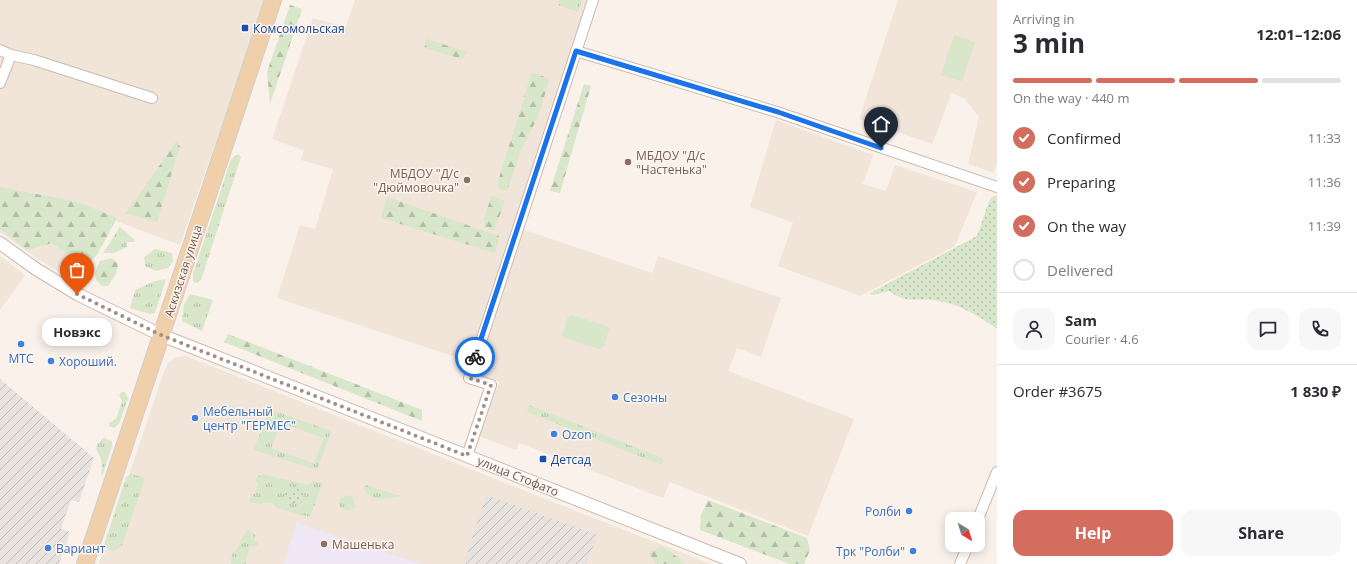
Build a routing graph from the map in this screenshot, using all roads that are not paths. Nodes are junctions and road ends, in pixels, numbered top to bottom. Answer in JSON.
{"nodes":[{"id":1,"x":273,"y":0,"type":"edge"},
{"id":2,"x":593,"y":0,"type":"edge"},
{"id":3,"x":0,"y":50,"type":"edge"},
{"id":4,"x":576,"y":51,"type":"junction"},
{"id":5,"x":11,"y":55,"type":"junction"},
{"id":6,"x":0,"y":83,"type":"edge"},
{"id":7,"x":152,"y":98,"type":"dead end"},
{"id":8,"x":997,"y":187,"type":"edge"},
{"id":9,"x":0,"y":243,"type":"edge"},
{"id":10,"x":161,"y":335,"type":"junction"},
{"id":11,"x":467,"y":456,"type":"junction"},
{"id":12,"x":997,"y":472,"type":"edge"},
{"id":13,"x":981,"y":512,"type":"edge"},
{"id":14,"x":965,"y":552,"type":"edge"},
{"id":15,"x":85,"y":564,"type":"edge"},
{"id":16,"x":740,"y":564,"type":"edge"},
{"id":17,"x":960,"y":564,"type":"edge"}],
"edges":[{"from":1,"to":10,"type":"main road","name":"Аскизская улица"},
{"from":2,"to":4,"type":"street"},
{"from":3,"to":5,"type":"street"},
{"from":4,"to":8,"type":"street"},
{"from":4,"to":11,"type":"street"},
{"from":5,"to":6,"type":"street"},
{"from":5,"to":7,"type":"street"},
{"from":9,"to":10,"type":"street","name":"улица Стофато"},
{"from":10,"to":11,"type":"street","name":"улица Стофато"},
{"from":10,"to":15,"type":"main road","name":"Аскизская улица"},
{"from":11,"to":16,"type":"street","name":"улица Стофато"},
{"from":12,"to":13,"type":"street"},
{"from":14,"to":17,"type":"street"}]}
